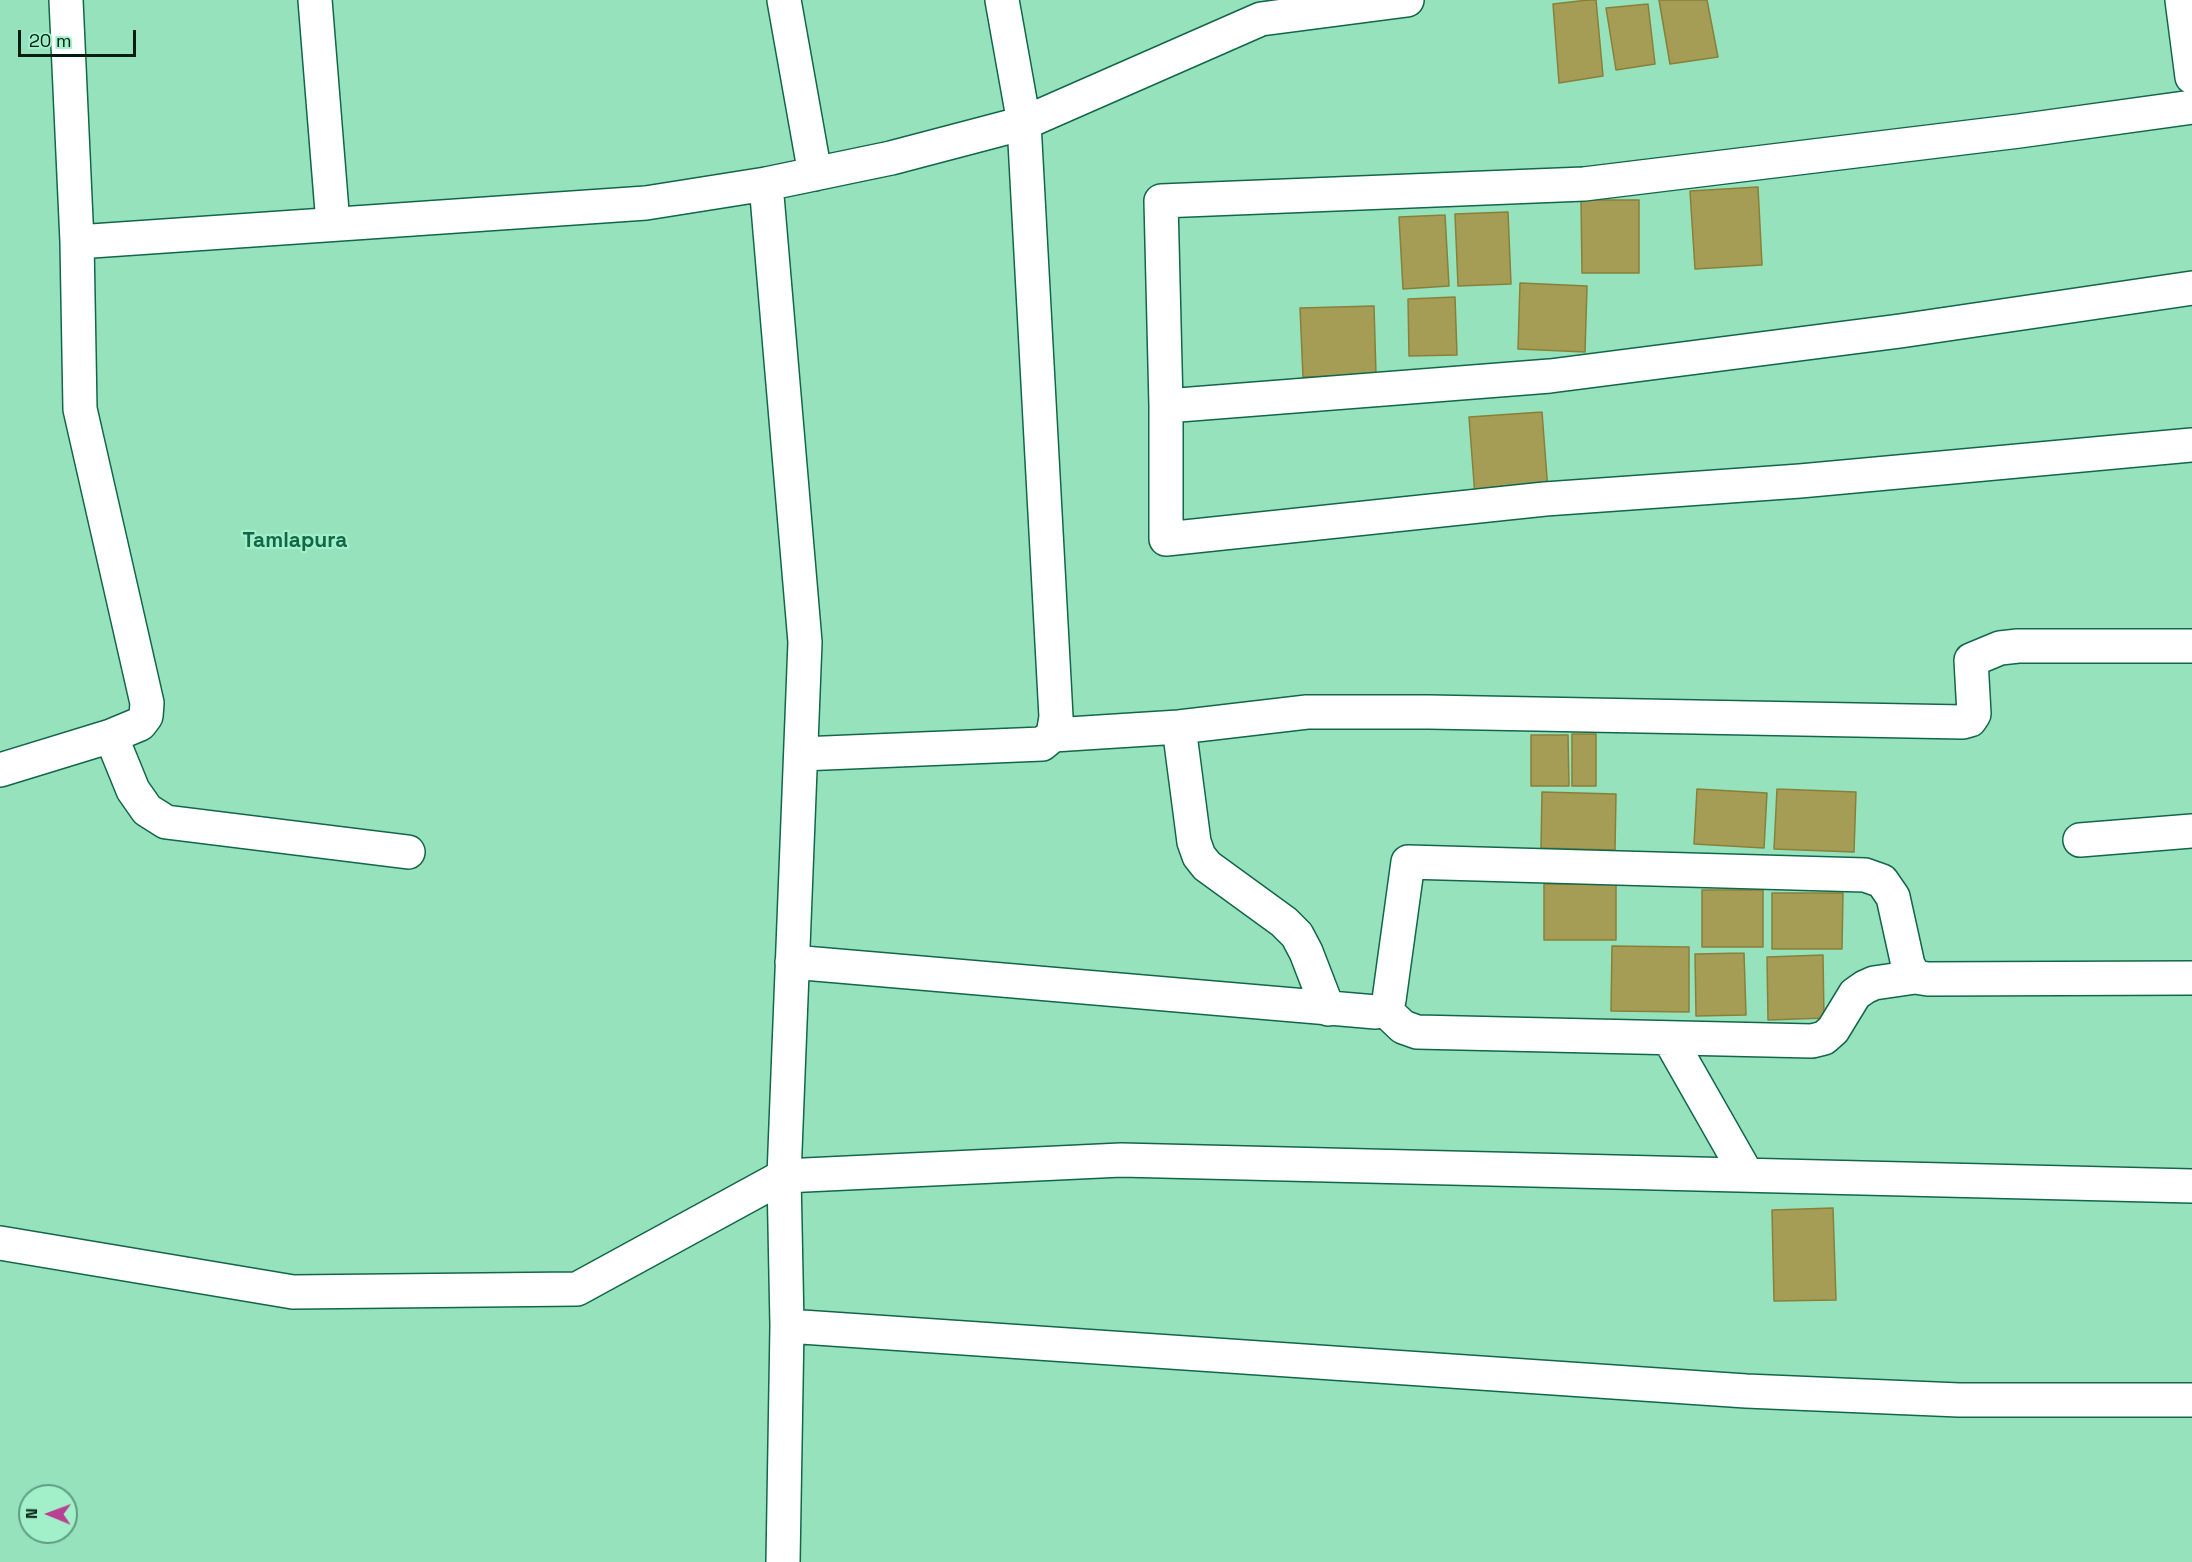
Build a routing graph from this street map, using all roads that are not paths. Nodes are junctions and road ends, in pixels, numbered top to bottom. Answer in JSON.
{"nodes":[{"id":1,"x":66,"y":0,"type":"edge"},
{"id":2,"x":315,"y":0,"type":"edge"},
{"id":3,"x":784,"y":0,"type":"edge"},
{"id":4,"x":1002,"y":0,"type":"edge"},
{"id":5,"x":1407,"y":0,"type":"edge"},
{"id":6,"x":1260,"y":9,"type":"edge"},
{"id":7,"x":2186,"y":10,"type":"edge"},
{"id":8,"x":2192,"y":76,"type":"edge"},
{"id":9,"x":2192,"y":107,"type":"edge"},
{"id":10,"x":1024,"y":123,"type":"junction"},
{"id":11,"x":815,"y":174,"type":"junction"},
{"id":12,"x":766,"y":184,"type":"junction"},
{"id":13,"x":333,"y":224,"type":"junction"},
{"id":14,"x":76,"y":242,"type":"junction"},
{"id":15,"x":2192,"y":288,"type":"edge"},
{"id":16,"x":1166,"y":406,"type":"junction"},
{"id":17,"x":2192,"y":445,"type":"edge"},
{"id":18,"x":2192,"y":646,"type":"edge"},
{"id":19,"x":1179,"y":727,"type":"junction"},
{"id":20,"x":1053,"y":735,"type":"junction"},
{"id":21,"x":111,"y":736,"type":"junction"},
{"id":22,"x":801,"y":754,"type":"junction"},
{"id":23,"x":0,"y":770,"type":"edge"},
{"id":24,"x":2192,"y":831,"type":"edge"},
{"id":25,"x":2080,"y":840,"type":"dead end"},
{"id":26,"x":408,"y":852,"type":"dead end"},
{"id":27,"x":792,"y":962,"type":"junction"},
{"id":28,"x":1915,"y":977,"type":"junction"},
{"id":29,"x":2192,"y":978,"type":"edge"},
{"id":30,"x":1328,"y":1010,"type":"junction"},
{"id":31,"x":1385,"y":1010,"type":"junction"},
{"id":32,"x":1669,"y":1038,"type":"junction"},
{"id":33,"x":1747,"y":1175,"type":"junction"},
{"id":34,"x":784,"y":1176,"type":"junction"},
{"id":35,"x":2192,"y":1186,"type":"edge"},
{"id":36,"x":0,"y":1243,"type":"edge"},
{"id":37,"x":787,"y":1326,"type":"junction"},
{"id":38,"x":2192,"y":1400,"type":"edge"},
{"id":39,"x":783,"y":1562,"type":"edge"}],
"edges":[{"from":1,"to":14,"type":"street"},
{"from":2,"to":13,"type":"street"},
{"from":3,"to":11,"type":"street"},
{"from":4,"to":10,"type":"street"},
{"from":5,"to":6,"type":"street"},
{"from":6,"to":10,"type":"street"},
{"from":7,"to":8,"type":"street"},
{"from":9,"to":16,"type":"street"},
{"from":10,"to":11,"type":"street"},
{"from":10,"to":20,"type":"street"},
{"from":11,"to":12,"type":"street"},
{"from":12,"to":13,"type":"street"},
{"from":12,"to":22,"type":"street"},
{"from":13,"to":14,"type":"street"},
{"from":14,"to":21,"type":"street"},
{"from":15,"to":16,"type":"street"},
{"from":16,"to":17,"type":"street"},
{"from":18,"to":19,"type":"street"},
{"from":19,"to":20,"type":"street"},
{"from":19,"to":30,"type":"street"},
{"from":20,"to":22,"type":"street"},
{"from":21,"to":23,"type":"street"},
{"from":21,"to":26,"type":"street"},
{"from":22,"to":27,"type":"street"},
{"from":24,"to":25,"type":"street"},
{"from":27,"to":30,"type":"street"},
{"from":27,"to":34,"type":"street"},
{"from":28,"to":29,"type":"street"},
{"from":28,"to":31,"type":"street"},
{"from":28,"to":32,"type":"street"},
{"from":30,"to":31,"type":"street"},
{"from":31,"to":32,"type":"street"},
{"from":32,"to":33,"type":"street"},
{"from":33,"to":34,"type":"street"},
{"from":33,"to":35,"type":"street"},
{"from":34,"to":36,"type":"street"},
{"from":34,"to":37,"type":"street"},
{"from":37,"to":38,"type":"street"},
{"from":37,"to":39,"type":"street"}]}
